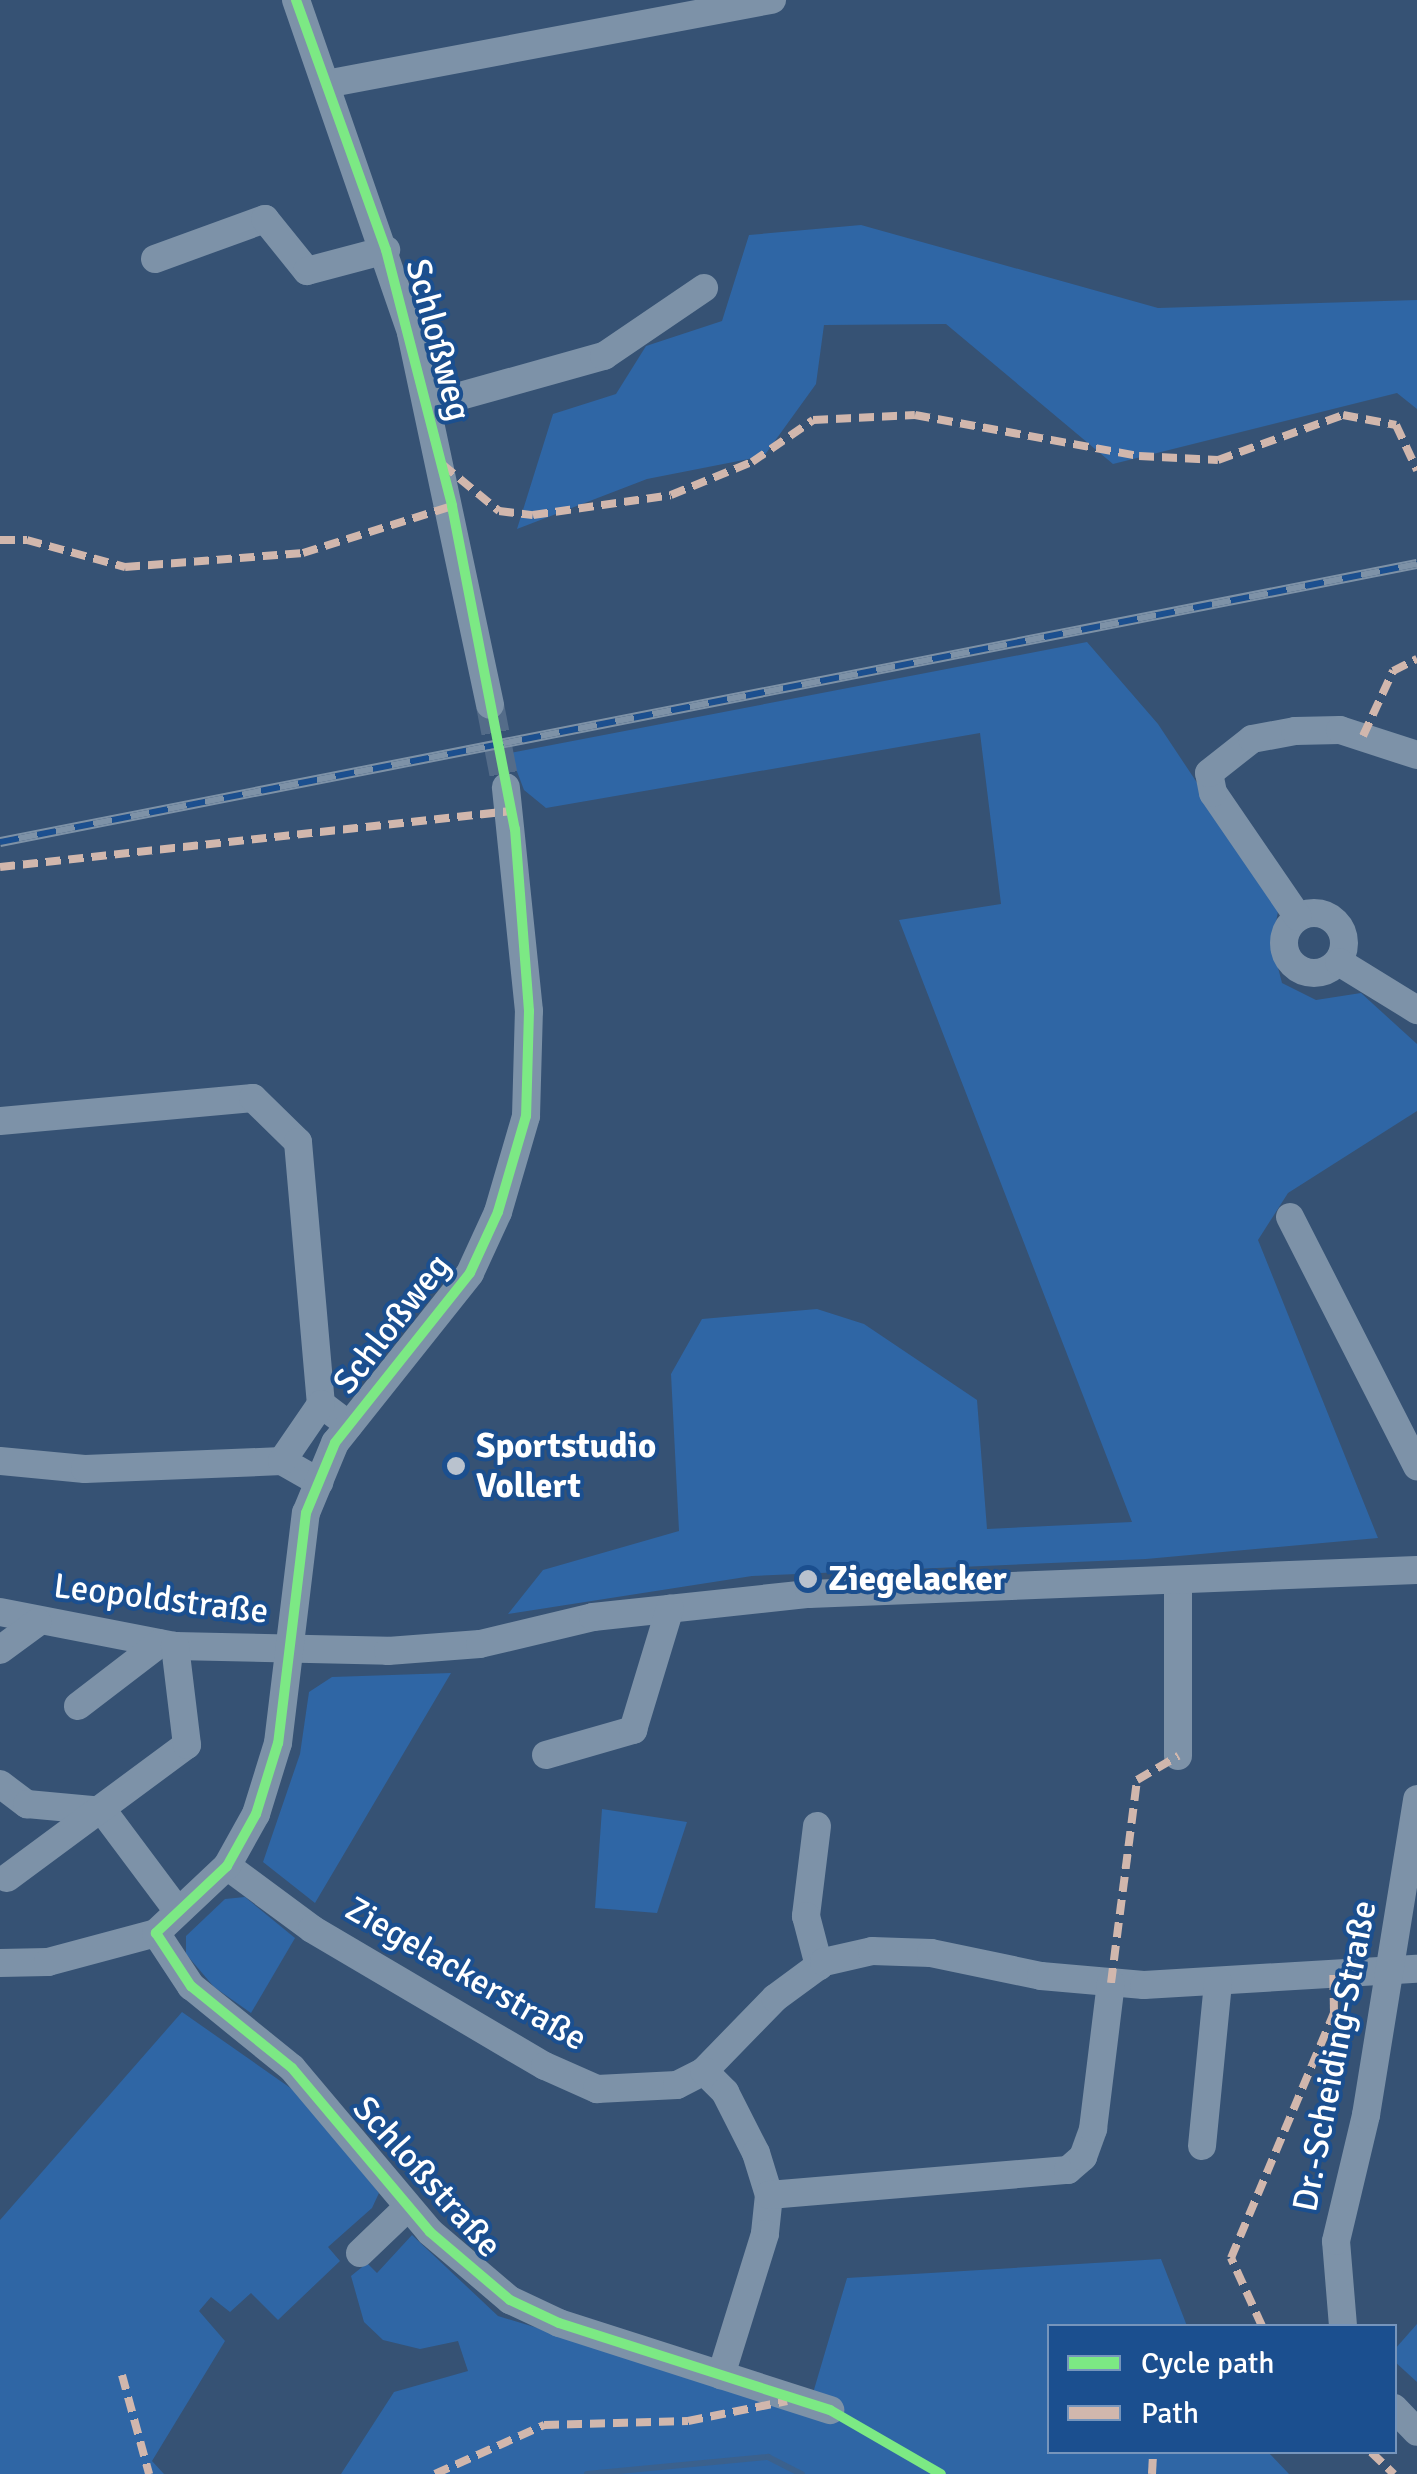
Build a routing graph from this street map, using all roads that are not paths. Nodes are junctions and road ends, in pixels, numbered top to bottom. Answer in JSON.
{"nodes":[{"id":1,"x":296,"y":0,"type":"edge"},
{"id":2,"x":772,"y":0,"type":"edge"},
{"id":3,"x":326,"y":84,"type":"junction"},
{"id":4,"x":386,"y":250,"type":"junction"},
{"id":5,"x":154,"y":259,"type":"dead end"},
{"id":6,"x":704,"y":288,"type":"dead end"},
{"id":7,"x":428,"y":405,"type":"junction"},
{"id":8,"x":490,"y":706,"type":"tunnel mouth"},
{"id":9,"x":1417,"y":754,"type":"edge"},
{"id":10,"x":506,"y":787,"type":"tunnel mouth"},
{"id":11,"x":1298,"y":916,"type":"junction"},
{"id":12,"x":1339,"y":962,"type":"junction"},
{"id":13,"x":1417,"y":1010,"type":"edge"},
{"id":14,"x":0,"y":1121,"type":"edge"},
{"id":15,"x":1290,"y":1217,"type":"dead end"},
{"id":16,"x":320,"y":1404,"type":"junction"},
{"id":17,"x":349,"y":1425,"type":"junction"},
{"id":18,"x":0,"y":1461,"type":"edge"},
{"id":19,"x":282,"y":1461,"type":"junction"},
{"id":20,"x":1417,"y":1466,"type":"edge"},
{"id":21,"x":318,"y":1482,"type":"junction"},
{"id":22,"x":1417,"y":1570,"type":"edge"},
{"id":23,"x":1178,"y":1582,"type":"junction"},
{"id":24,"x":670,"y":1608,"type":"junction"},
{"id":25,"x":0,"y":1612,"type":"edge"},
{"id":26,"x":38,"y":1622,"type":"junction"},
{"id":27,"x":168,"y":1645,"type":"junction"},
{"id":28,"x":0,"y":1650,"type":"edge"},
{"id":29,"x":290,"y":1652,"type":"junction"},
{"id":30,"x":78,"y":1706,"type":"dead end"},
{"id":31,"x":546,"y":1755,"type":"dead end"},
{"id":32,"x":1178,"y":1756,"type":"dead end"},
{"id":33,"x":0,"y":1784,"type":"edge"},
{"id":34,"x":1417,"y":1799,"type":"edge"},
{"id":35,"x":104,"y":1811,"type":"junction"},
{"id":36,"x":817,"y":1826,"type":"dead end"},
{"id":37,"x":227,"y":1866,"type":"junction"},
{"id":38,"x":7,"y":1878,"type":"dead end"},
{"id":39,"x":177,"y":1910,"type":"junction"},
{"id":40,"x":156,"y":1932,"type":"junction"},
{"id":41,"x":0,"y":1962,"type":"edge"},
{"id":42,"x":819,"y":1966,"type":"junction"},
{"id":43,"x":1405,"y":1969,"type":"edge"},
{"id":44,"x":1218,"y":1982,"type":"junction"},
{"id":45,"x":1111,"y":1983,"type":"junction"},
{"id":46,"x":704,"y":2071,"type":"junction"},
{"id":47,"x":1202,"y":2146,"type":"dead end"},
{"id":48,"x":769,"y":2195,"type":"junction"},
{"id":49,"x":408,"y":2206,"type":"junction"},
{"id":50,"x":360,"y":2254,"type":"dead end"},
{"id":51,"x":1343,"y":2324,"type":"edge"},
{"id":52,"x":721,"y":2375,"type":"junction"},
{"id":53,"x":830,"y":2410,"type":"dead end"},
{"id":54,"x":1397,"y":2411,"type":"edge"},
{"id":55,"x":1417,"y":2432,"type":"edge"}],
"edges":[{"from":1,"to":3,"type":"street","name":"Schloßweg"},
{"from":2,"to":3,"type":"street"},
{"from":3,"to":4,"type":"street","name":"Schloßweg"},
{"from":4,"to":5,"type":"street"},
{"from":4,"to":7,"type":"street","name":"Schloßweg"},
{"from":6,"to":7,"type":"street","name":"Schloßweg"},
{"from":7,"to":8,"type":"street","name":"Schloßweg"},
{"from":9,"to":11,"type":"street"},
{"from":10,"to":17,"type":"street","name":"Schloßweg"},
{"from":11,"to":12,"type":"street"},
{"from":11,"to":12,"type":"street"},
{"from":12,"to":13,"type":"street"},
{"from":14,"to":16,"type":"street"},
{"from":15,"to":20,"type":"street"},
{"from":16,"to":17,"type":"street"},
{"from":16,"to":19,"type":"street"},
{"from":17,"to":21,"type":"street","name":"Schloßweg"},
{"from":18,"to":19,"type":"street"},
{"from":19,"to":21,"type":"street"},
{"from":21,"to":29,"type":"street","name":"Schloßweg"},
{"from":22,"to":23,"type":"street","name":"Leopoldstraße"},
{"from":23,"to":24,"type":"street","name":"Leopoldstraße"},
{"from":23,"to":32,"type":"street"},
{"from":24,"to":29,"type":"street","name":"Leopoldstraße"},
{"from":24,"to":31,"type":"street"},
{"from":25,"to":26,"type":"street","name":"Leopoldstraße"},
{"from":26,"to":27,"type":"street","name":"Leopoldstraße"},
{"from":26,"to":28,"type":"street"},
{"from":27,"to":29,"type":"street","name":"Leopoldstraße"},
{"from":27,"to":30,"type":"street"},
{"from":27,"to":35,"type":"street"},
{"from":29,"to":37,"type":"street","name":"Schloßweg"},
{"from":33,"to":35,"type":"street"},
{"from":34,"to":43,"type":"street","name":"Dr.-Scheiding-Straße"},
{"from":35,"to":38,"type":"street"},
{"from":35,"to":39,"type":"street"},
{"from":36,"to":42,"type":"street"},
{"from":37,"to":39,"type":"street","name":"Schloßweg"},
{"from":37,"to":46,"type":"street","name":"Ziegelackerstraße"},
{"from":39,"to":40,"type":"street","name":"Schloßweg"},
{"from":40,"to":41,"type":"street"},
{"from":40,"to":49,"type":"street","name":"Schloßstraße"},
{"from":42,"to":45,"type":"street","name":"Ziegelackerstraße"},
{"from":42,"to":46,"type":"street","name":"Ziegelackerstraße"},
{"from":43,"to":44,"type":"street","name":"Ziegelackerstraße"},
{"from":43,"to":51,"type":"street","name":"Dr.-Scheiding-Straße"},
{"from":44,"to":45,"type":"street","name":"Ziegelackerstraße"},
{"from":44,"to":47,"type":"street"},
{"from":45,"to":48,"type":"street"},
{"from":46,"to":48,"type":"street"},
{"from":48,"to":52,"type":"street"},
{"from":49,"to":50,"type":"street"},
{"from":49,"to":52,"type":"street","name":"Schloßstraße"},
{"from":52,"to":53,"type":"street","name":"Schloßstraße"},
{"from":54,"to":55,"type":"street"}]}
